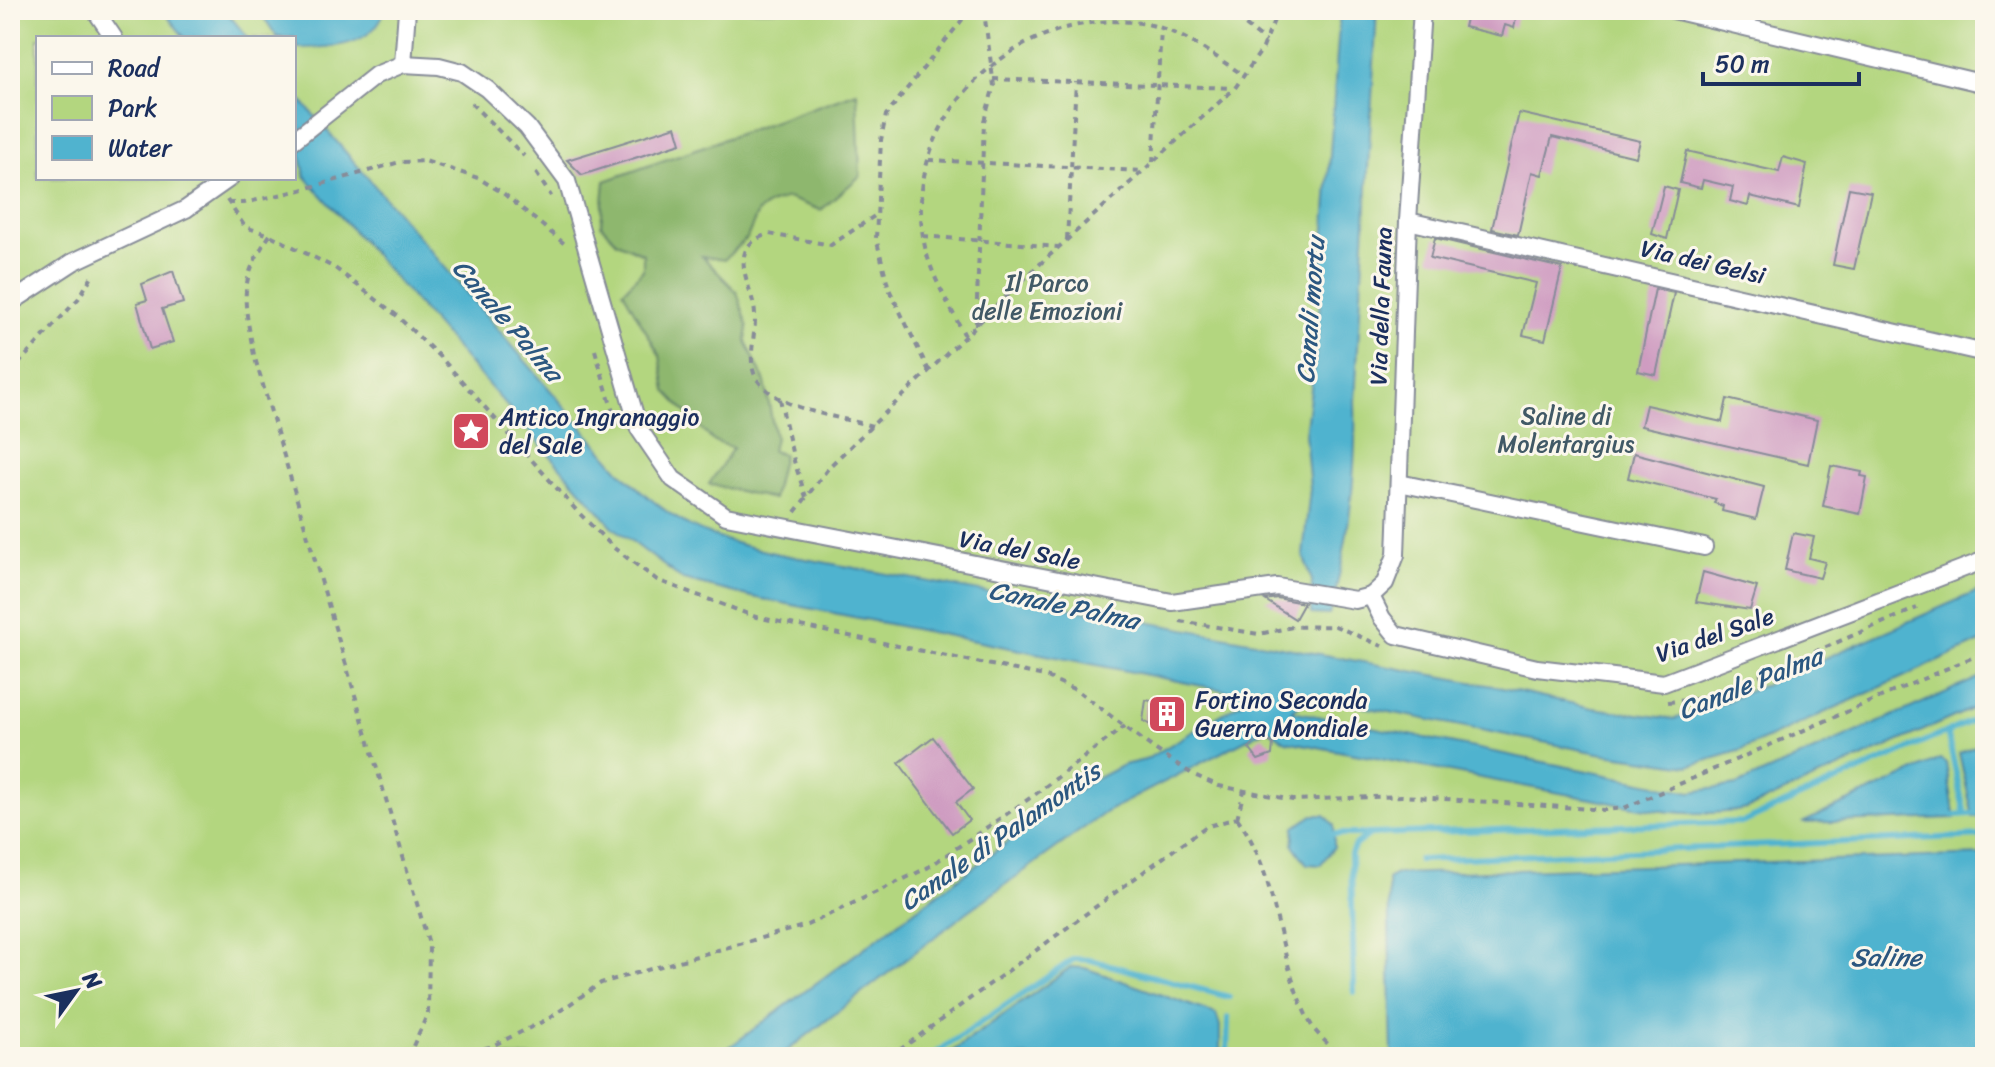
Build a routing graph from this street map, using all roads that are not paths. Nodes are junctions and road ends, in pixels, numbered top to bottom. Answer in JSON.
{"nodes":[{"id":1,"x":95,"y":10,"type":"edge"},
{"id":2,"x":407,"y":10,"type":"edge"},
{"id":3,"x":1422,"y":10,"type":"edge"},
{"id":4,"x":1673,"y":10,"type":"edge"},
{"id":5,"x":113,"y":36,"type":"edge"},
{"id":6,"x":403,"y":64,"type":"junction"},
{"id":7,"x":1985,"y":84,"type":"edge"},
{"id":8,"x":296,"y":138,"type":"edge"},
{"id":9,"x":224,"y":180,"type":"edge"},
{"id":10,"x":1408,"y":221,"type":"junction"},
{"id":11,"x":10,"y":303,"type":"edge"},
{"id":12,"x":1985,"y":353,"type":"edge"},
{"id":13,"x":1399,"y":483,"type":"junction"},
{"id":14,"x":1704,"y":547,"type":"dead end"},
{"id":15,"x":1985,"y":560,"type":"edge"},
{"id":16,"x":1371,"y":596,"type":"junction"}],
"edges":[{"from":1,"to":5,"type":"street"},
{"from":2,"to":6,"type":"street"},
{"from":3,"to":10,"type":"street","name":"Via della Fauna"},
{"from":4,"to":7,"type":"street"},
{"from":6,"to":8,"type":"street"},
{"from":6,"to":16,"type":"street","name":"Via del Sale"},
{"from":9,"to":11,"type":"street"},
{"from":10,"to":12,"type":"street","name":"Via dei Gelsi"},
{"from":10,"to":13,"type":"street","name":"Via della Fauna"},
{"from":13,"to":14,"type":"street"},
{"from":13,"to":16,"type":"street","name":"Via della Fauna"},
{"from":15,"to":16,"type":"street","name":"Via del Sale"}]}
